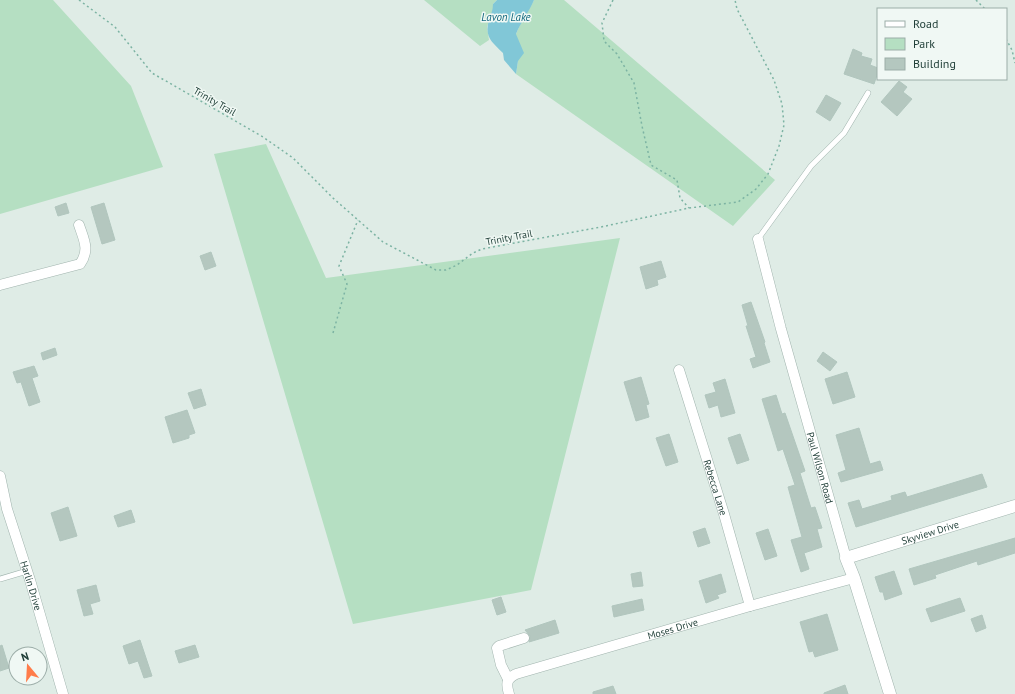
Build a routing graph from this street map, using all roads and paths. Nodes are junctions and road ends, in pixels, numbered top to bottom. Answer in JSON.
{"nodes":[{"id":1,"x":79,"y":0,"type":"edge"},
{"id":2,"x":613,"y":0,"type":"edge"},
{"id":3,"x":734,"y":0,"type":"edge"},
{"id":4,"x":976,"y":0,"type":"edge"},
{"id":5,"x":984,"y":8,"type":"edge"},
{"id":6,"x":1007,"y":41,"type":"edge"},
{"id":7,"x":1015,"y":63,"type":"edge"},
{"id":8,"x":868,"y":93,"type":"dead end"},
{"id":9,"x":689,"y":208,"type":"junction"},
{"id":10,"x":358,"y":220,"type":"junction"},
{"id":11,"x":79,"y":225,"type":"dead end"},
{"id":12,"x":758,"y":238,"type":"joint"},
{"id":13,"x":0,"y":285,"type":"edge"},
{"id":14,"x":333,"y":333,"type":"dead end"},
{"id":15,"x":680,"y":370,"type":"dead end"},
{"id":16,"x":0,"y":476,"type":"edge"},
{"id":17,"x":1015,"y":506,"type":"edge"},
{"id":18,"x":3,"y":510,"type":"edge"},
{"id":19,"x":846,"y":558,"type":"junction"},
{"id":20,"x":27,"y":571,"type":"junction"},
{"id":21,"x":854,"y":578,"type":"junction"},
{"id":22,"x":0,"y":579,"type":"edge"},
{"id":23,"x":750,"y":606,"type":"junction"},
{"id":24,"x":524,"y":638,"type":"dead end"},
{"id":25,"x":508,"y":679,"type":"junction"},
{"id":26,"x":63,"y":694,"type":"edge"},
{"id":27,"x":508,"y":694,"type":"edge"},
{"id":28,"x":890,"y":694,"type":"edge"}],
"edges":[{"from":1,"to":10,"type":"path","name":"Trinity Trail"},
{"from":2,"to":9,"type":"path"},
{"from":3,"to":9,"type":"path","name":"Trinity Trail"},
{"from":4,"to":5,"type":"path"},
{"from":6,"to":7,"type":"path"},
{"from":8,"to":12,"type":"lane"},
{"from":9,"to":10,"type":"path","name":"Trinity Trail"},
{"from":10,"to":14,"type":"path"},
{"from":11,"to":13,"type":"street"},
{"from":12,"to":19,"type":"street","name":"Paul Wilson Road"},
{"from":15,"to":23,"type":"street","name":"Rebecca Lane"},
{"from":16,"to":18,"type":"street","name":"Harlin Drive"},
{"from":17,"to":19,"type":"street","name":"Skyview Drive"},
{"from":18,"to":20,"type":"street","name":"Harlin Drive"},
{"from":19,"to":21,"type":"street","name":"Paul Wilson Road"},
{"from":20,"to":22,"type":"lane"},
{"from":20,"to":26,"type":"street","name":"Harlin Drive"},
{"from":21,"to":23,"type":"street","name":"Moses Drive"},
{"from":21,"to":28,"type":"street","name":"Paul Wilson Road"},
{"from":23,"to":25,"type":"street","name":"Moses Drive"},
{"from":24,"to":25,"type":"street"},
{"from":25,"to":27,"type":"street"}]}
